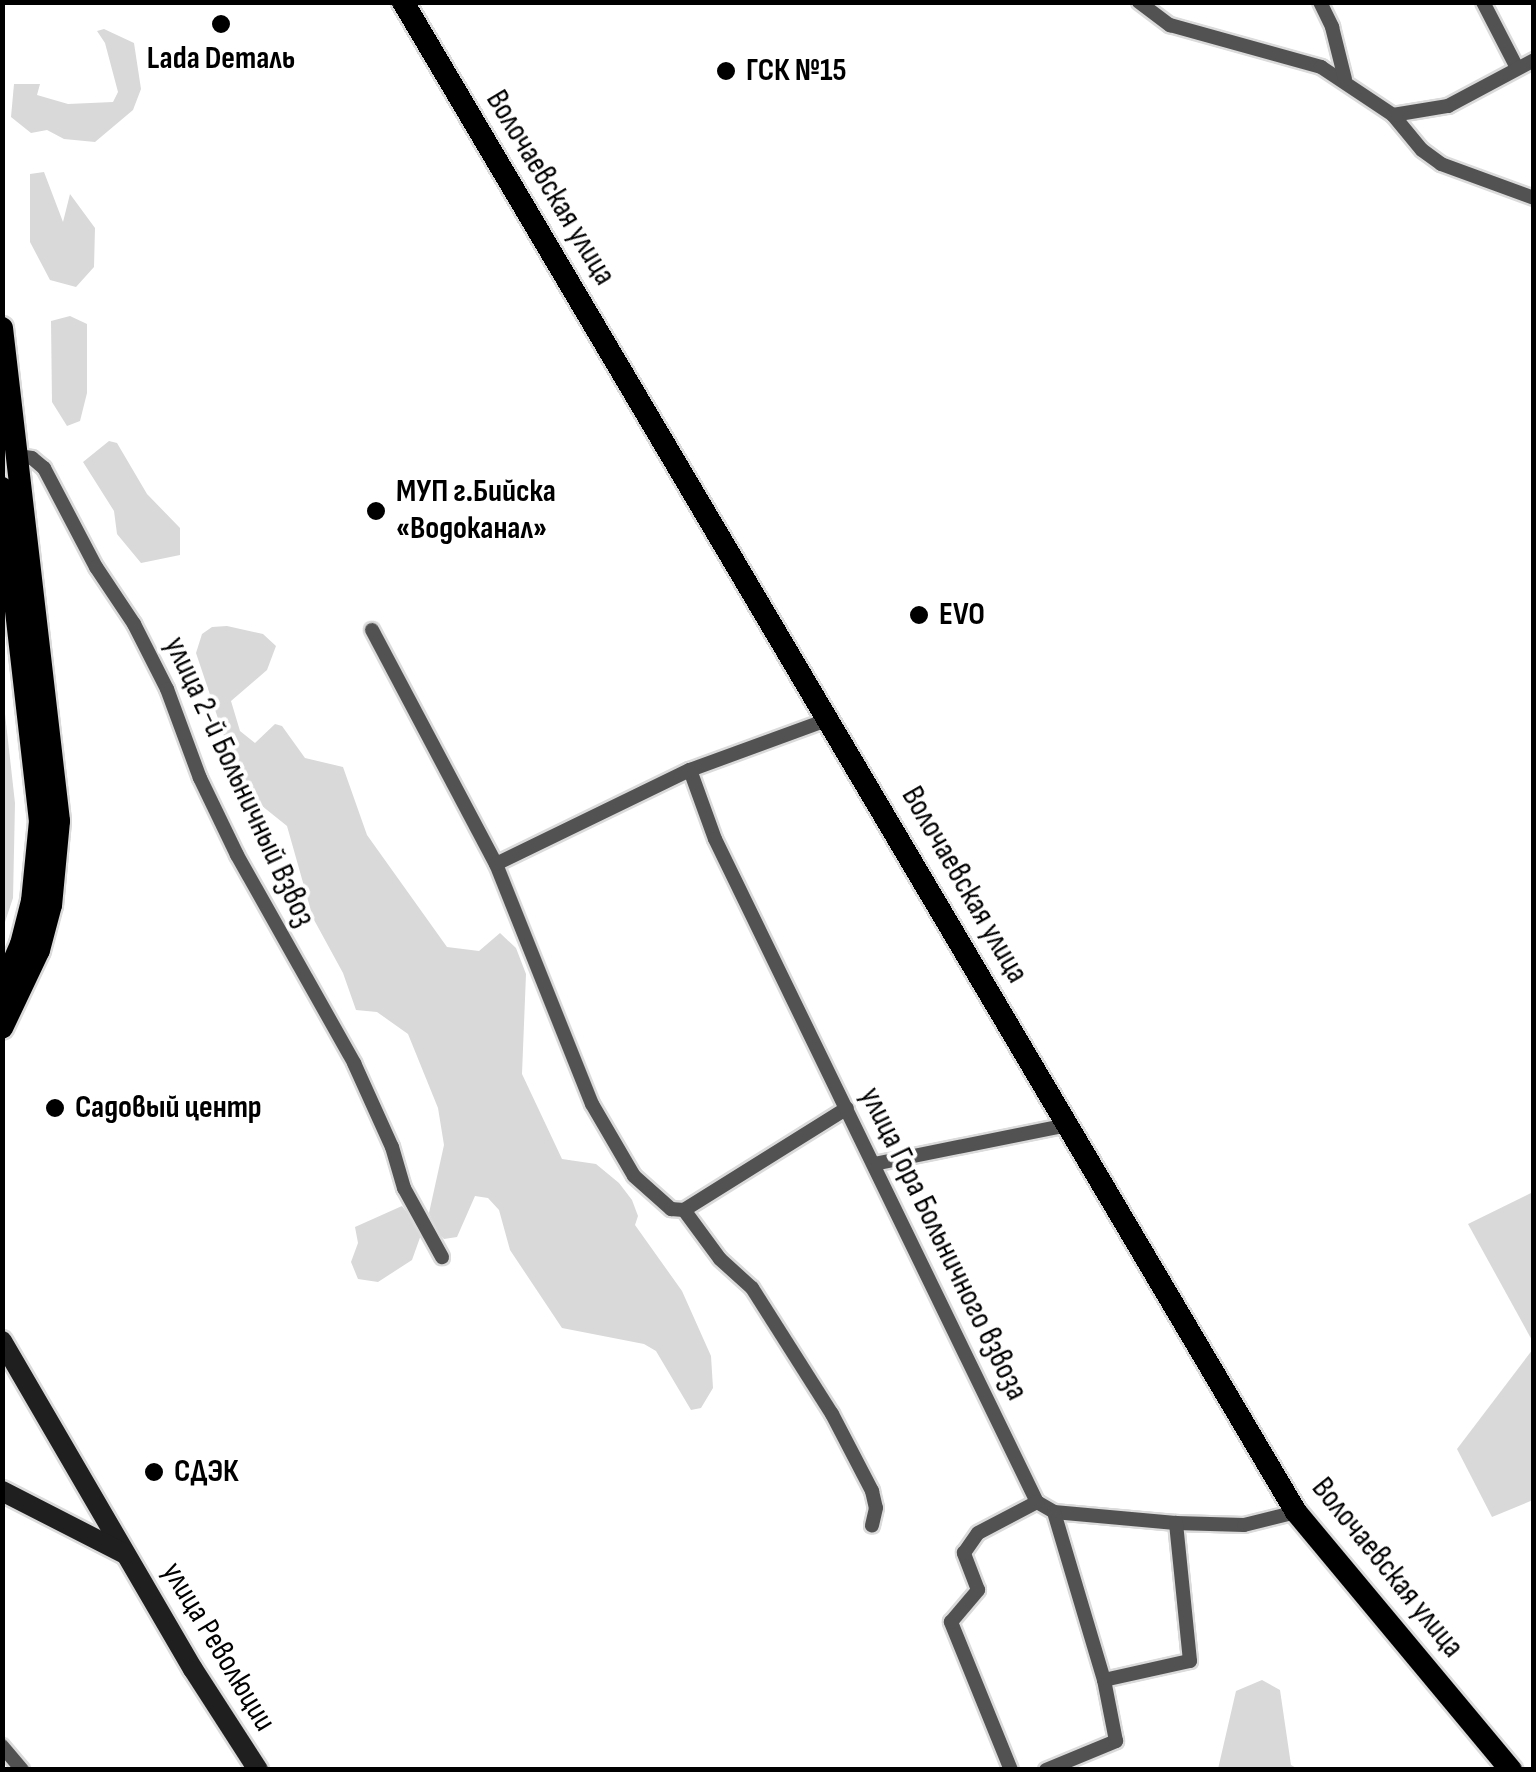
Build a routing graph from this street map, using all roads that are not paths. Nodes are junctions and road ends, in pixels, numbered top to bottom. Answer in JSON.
{"nodes":[{"id":1,"x":402,"y":2,"type":"edge"},
{"id":2,"x":1139,"y":2,"type":"edge"},
{"id":3,"x":1320,"y":2,"type":"edge"},
{"id":4,"x":1483,"y":2,"type":"edge"},
{"id":5,"x":1534,"y":60,"type":"edge"},
{"id":6,"x":1518,"y":68,"type":"junction"},
{"id":7,"x":1345,"y":79,"type":"junction"},
{"id":8,"x":1394,"y":116,"type":"junction"},
{"id":9,"x":1534,"y":198,"type":"edge"},
{"id":10,"x":2,"y":328,"type":"edge"},
{"id":11,"x":18,"y":456,"type":"junction"},
{"id":12,"x":2,"y":488,"type":"edge"},
{"id":13,"x":372,"y":630,"type":"dead end"},
{"id":14,"x":828,"y":719,"type":"junction"},
{"id":15,"x":690,"y":770,"type":"junction"},
{"id":16,"x":496,"y":864,"type":"junction"},
{"id":17,"x":2,"y":988,"type":"edge"},
{"id":18,"x":2,"y":1028,"type":"edge"},
{"id":19,"x":847,"y":1108,"type":"junction"},
{"id":20,"x":1067,"y":1124,"type":"junction"},
{"id":21,"x":874,"y":1164,"type":"junction"},
{"id":22,"x":684,"y":1210,"type":"junction"},
{"id":23,"x":442,"y":1257,"type":"dead end"},
{"id":24,"x":2,"y":1342,"type":"edge"},
{"id":25,"x":2,"y":1492,"type":"edge"},
{"id":26,"x":1037,"y":1502,"type":"junction"},
{"id":27,"x":1054,"y":1512,"type":"junction"},
{"id":28,"x":1296,"y":1512,"type":"junction"},
{"id":29,"x":1176,"y":1523,"type":"junction"},
{"id":30,"x":872,"y":1526,"type":"dead end"},
{"id":31,"x":127,"y":1555,"type":"junction"},
{"id":32,"x":1104,"y":1680,"type":"junction"},
{"id":33,"x":2,"y":1746,"type":"edge"},
{"id":34,"x":22,"y":1770,"type":"edge"},
{"id":35,"x":258,"y":1770,"type":"edge"},
{"id":36,"x":1011,"y":1770,"type":"edge"},
{"id":37,"x":1046,"y":1770,"type":"edge"},
{"id":38,"x":1512,"y":1770,"type":"edge"}],
"edges":[{"from":1,"to":14,"type":"main road","name":"Волочаевская улица"},
{"from":2,"to":7,"type":"street"},
{"from":3,"to":7,"type":"street"},
{"from":4,"to":6,"type":"street"},
{"from":5,"to":6,"type":"street"},
{"from":6,"to":8,"type":"street"},
{"from":7,"to":8,"type":"street"},
{"from":8,"to":9,"type":"street"},
{"from":10,"to":11,"type":"main road"},
{"from":11,"to":18,"type":"main road"},
{"from":11,"to":23,"type":"street","name":"улица 2-й Больничный Взвоз"},
{"from":12,"to":17,"type":"main road"},
{"from":13,"to":16,"type":"street"},
{"from":14,"to":15,"type":"street"},
{"from":14,"to":20,"type":"main road","name":"Волочаевская улица"},
{"from":15,"to":16,"type":"street"},
{"from":15,"to":19,"type":"street","name":"улица Гора Больничного взвоза"},
{"from":16,"to":22,"type":"street"},
{"from":19,"to":21,"type":"street","name":"улица Гора Больничного взвоза"},
{"from":19,"to":22,"type":"street"},
{"from":20,"to":21,"type":"street"},
{"from":20,"to":28,"type":"main road","name":"Волочаевская улица"},
{"from":21,"to":26,"type":"street","name":"улица Гора Больничного взвоза"},
{"from":22,"to":30,"type":"street"},
{"from":24,"to":31,"type":"main road","name":"улица Революции"},
{"from":25,"to":31,"type":"main road","name":"улица Революции"},
{"from":26,"to":27,"type":"street"},
{"from":26,"to":36,"type":"street"},
{"from":27,"to":29,"type":"street"},
{"from":27,"to":32,"type":"street"},
{"from":28,"to":29,"type":"street"},
{"from":28,"to":38,"type":"main road","name":"Волочаевская улица"},
{"from":29,"to":32,"type":"street"},
{"from":31,"to":35,"type":"main road","name":"улица Революции"},
{"from":32,"to":37,"type":"street"},
{"from":33,"to":34,"type":"street"}]}
